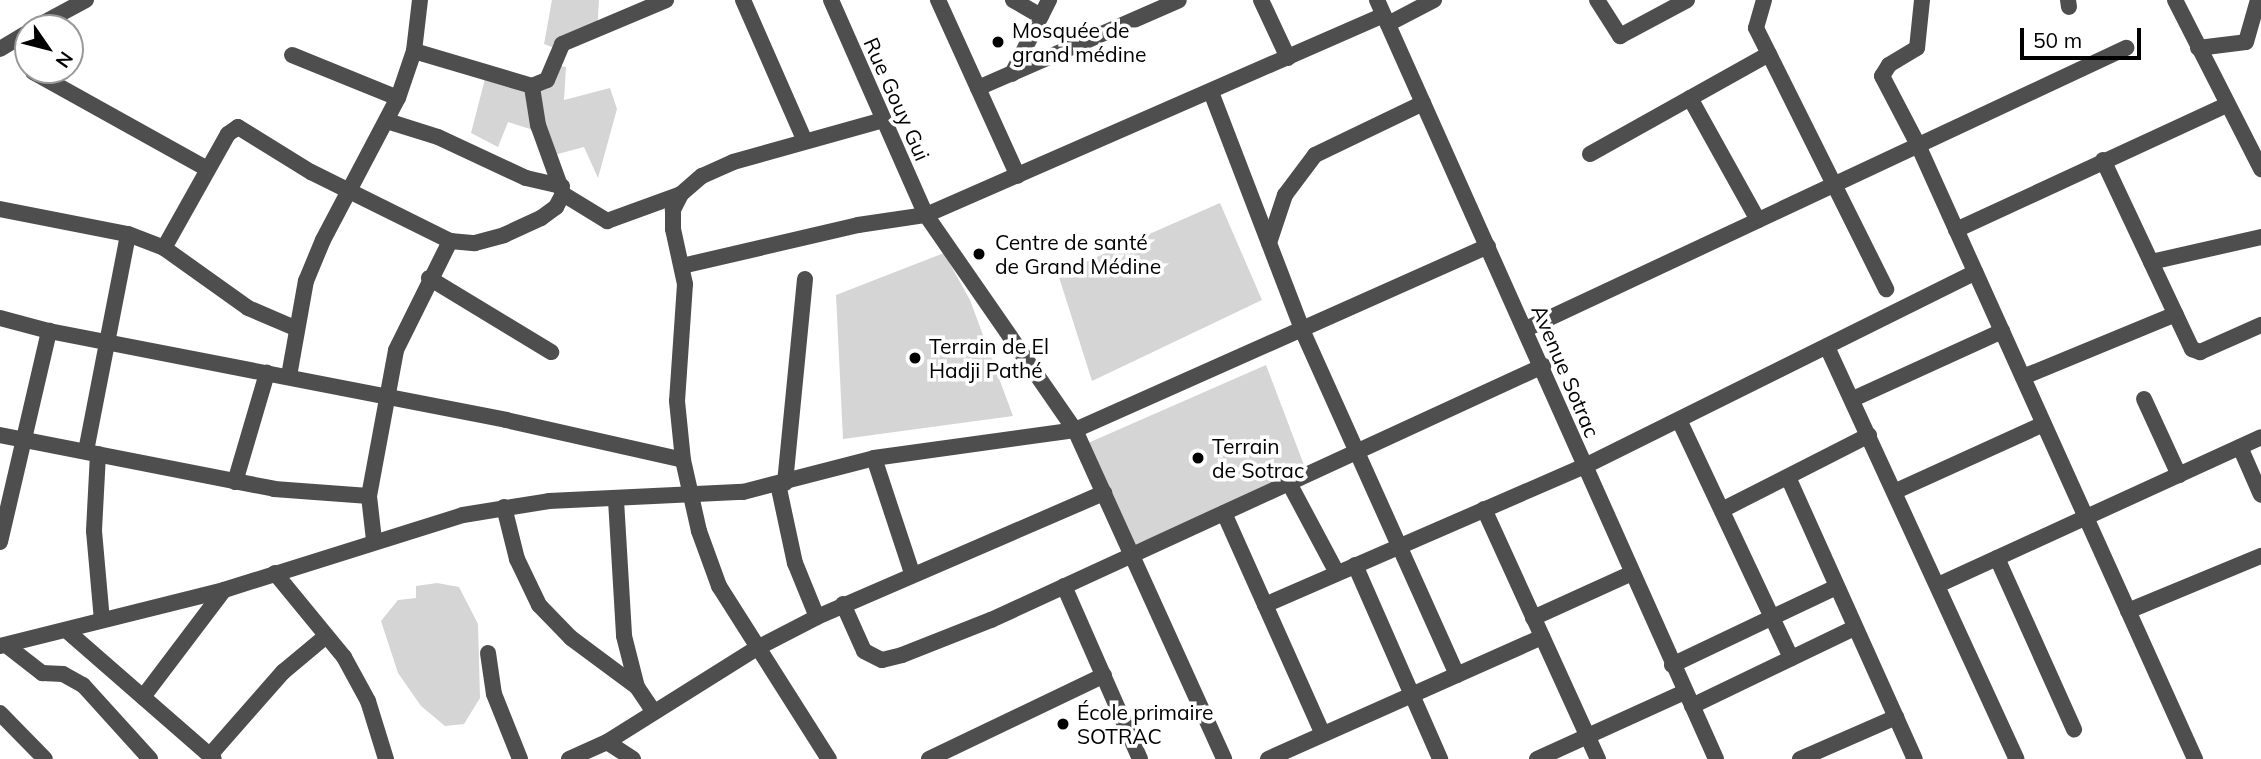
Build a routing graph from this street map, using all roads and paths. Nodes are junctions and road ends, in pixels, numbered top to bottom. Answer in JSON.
{"nodes":[{"id":1,"x":86,"y":0,"type":"edge"},
{"id":2,"x":420,"y":0,"type":"edge"},
{"id":3,"x":623,"y":0,"type":"edge"},
{"id":4,"x":666,"y":0,"type":"edge"},
{"id":5,"x":743,"y":0,"type":"edge"},
{"id":6,"x":831,"y":0,"type":"edge"},
{"id":7,"x":938,"y":0,"type":"edge"},
{"id":8,"x":1013,"y":0,"type":"edge"},
{"id":9,"x":1049,"y":0,"type":"edge"},
{"id":10,"x":1179,"y":0,"type":"edge"},
{"id":11,"x":1261,"y":0,"type":"edge"},
{"id":12,"x":1434,"y":0,"type":"edge"},
{"id":13,"x":1597,"y":0,"type":"edge"},
{"id":14,"x":1687,"y":0,"type":"edge"},
{"id":15,"x":1764,"y":0,"type":"edge"},
{"id":16,"x":1922,"y":0,"type":"edge"},
{"id":17,"x":2175,"y":0,"type":"edge"},
{"id":18,"x":2258,"y":0,"type":"edge"},
{"id":19,"x":1383,"y":13,"type":"edge"},
{"id":20,"x":60,"y":14,"type":"edge"},
{"id":21,"x":630,"y":16,"type":"junction"},
{"id":22,"x":1041,"y":16,"type":"junction"},
{"id":23,"x":2126,"y":48,"type":"dead end"},
{"id":24,"x":2198,"y":48,"type":"junction"},
{"id":25,"x":414,"y":51,"type":"junction"},
{"id":26,"x":1769,"y":54,"type":"junction"},
{"id":27,"x":292,"y":55,"type":"dead end"},
{"id":28,"x":1288,"y":58,"type":"junction"},
{"id":29,"x":1012,"y":74,"type":"junction"},
{"id":30,"x":55,"y":84,"type":"edge"},
{"id":31,"x":531,"y":86,"type":"junction"},
{"id":32,"x":978,"y":88,"type":"junction"},
{"id":33,"x":1211,"y":92,"type":"junction"},
{"id":34,"x":398,"y":98,"type":"junction"},
{"id":35,"x":1690,"y":98,"type":"junction"},
{"id":36,"x":1423,"y":103,"type":"junction"},
{"id":37,"x":2227,"y":105,"type":"junction"},
{"id":38,"x":883,"y":120,"type":"junction"},
{"id":39,"x":387,"y":121,"type":"junction"},
{"id":40,"x":804,"y":139,"type":"junction"},
{"id":41,"x":1918,"y":145,"type":"junction"},
{"id":42,"x":1590,"y":154,"type":"dead end"},
{"id":43,"x":2103,"y":160,"type":"junction"},
{"id":44,"x":207,"y":169,"type":"junction"},
{"id":45,"x":2261,"y":169,"type":"edge"},
{"id":46,"x":1018,"y":176,"type":"junction"},
{"id":47,"x":1834,"y":185,"type":"junction"},
{"id":48,"x":349,"y":188,"type":"junction"},
{"id":49,"x":562,"y":190,"type":"junction"},
{"id":50,"x":681,"y":194,"type":"junction"},
{"id":51,"x":0,"y":209,"type":"edge"},
{"id":52,"x":926,"y":215,"type":"junction"},
{"id":53,"x":1758,"y":220,"type":"junction"},
{"id":54,"x":1956,"y":230,"type":"junction"},
{"id":55,"x":128,"y":234,"type":"junction"},
{"id":56,"x":2261,"y":237,"type":"edge"},
{"id":57,"x":450,"y":242,"type":"junction"},
{"id":58,"x":1269,"y":243,"type":"junction"},
{"id":59,"x":1488,"y":246,"type":"junction"},
{"id":60,"x":164,"y":247,"type":"junction"},
{"id":61,"x":2151,"y":262,"type":"junction"},
{"id":62,"x":682,"y":266,"type":"junction"},
{"id":63,"x":1975,"y":272,"type":"junction"},
{"id":64,"x":429,"y":278,"type":"junction"},
{"id":65,"x":805,"y":279,"type":"dead end"},
{"id":66,"x":1886,"y":289,"type":"dead end"},
{"id":67,"x":2176,"y":314,"type":"junction"},
{"id":68,"x":0,"y":318,"type":"edge"},
{"id":69,"x":2261,"y":325,"type":"edge"},
{"id":70,"x":295,"y":328,"type":"junction"},
{"id":71,"x":1526,"y":329,"type":"junction"},
{"id":72,"x":49,"y":331,"type":"junction"},
{"id":73,"x":2002,"y":331,"type":"junction"},
{"id":74,"x":1303,"y":332,"type":"junction"},
{"id":75,"x":109,"y":344,"type":"junction"},
{"id":76,"x":1828,"y":349,"type":"junction"},
{"id":77,"x":551,"y":352,"type":"dead end"},
{"id":78,"x":1543,"y":366,"type":"junction"},
{"id":79,"x":267,"y":373,"type":"junction"},
{"id":80,"x":289,"y":376,"type":"junction"},
{"id":81,"x":2023,"y":377,"type":"junction"},
{"id":82,"x":383,"y":398,"type":"junction"},
{"id":83,"x":1853,"y":399,"type":"junction"},
{"id":84,"x":2144,"y":399,"type":"dead end"},
{"id":85,"x":1680,"y":422,"type":"junction"},
{"id":86,"x":2044,"y":424,"type":"junction"},
{"id":87,"x":1075,"y":430,"type":"junction"},
{"id":88,"x":0,"y":435,"type":"edge"},
{"id":89,"x":1869,"y":435,"type":"junction"},
{"id":90,"x":2261,"y":437,"type":"edge"},
{"id":91,"x":23,"y":439,"type":"junction"},
{"id":92,"x":2240,"y":447,"type":"junction"},
{"id":93,"x":92,"y":452,"type":"junction"},
{"id":94,"x":1357,"y":452,"type":"junction"},
{"id":95,"x":874,"y":458,"type":"junction"},
{"id":96,"x":683,"y":460,"type":"junction"},
{"id":97,"x":1583,"y":467,"type":"junction"},
{"id":98,"x":2179,"y":475,"type":"junction"},
{"id":99,"x":1788,"y":477,"type":"junction"},
{"id":100,"x":235,"y":481,"type":"junction"},
{"id":101,"x":1289,"y":483,"type":"junction"},
{"id":102,"x":781,"y":484,"type":"junction"},
{"id":103,"x":1896,"y":491,"type":"junction"},
{"id":104,"x":1104,"y":493,"type":"junction"},
{"id":105,"x":2261,"y":495,"type":"edge"},
{"id":106,"x":369,"y":496,"type":"junction"},
{"id":107,"x":691,"y":497,"type":"junction"},
{"id":108,"x":616,"y":500,"type":"junction"},
{"id":109,"x":503,"y":507,"type":"junction"},
{"id":110,"x":1484,"y":509,"type":"junction"},
{"id":111,"x":1722,"y":510,"type":"junction"},
{"id":112,"x":1224,"y":513,"type":"junction"},
{"id":113,"x":2086,"y":517,"type":"junction"},
{"id":114,"x":374,"y":540,"type":"junction"},
{"id":115,"x":0,"y":542,"type":"edge"},
{"id":116,"x":1399,"y":546,"type":"junction"},
{"id":117,"x":1132,"y":555,"type":"junction"},
{"id":118,"x":2261,"y":556,"type":"edge"},
{"id":119,"x":1997,"y":558,"type":"junction"},
{"id":120,"x":1355,"y":565,"type":"junction"},
{"id":121,"x":275,"y":573,"type":"junction"},
{"id":122,"x":912,"y":573,"type":"junction"},
{"id":123,"x":1337,"y":573,"type":"junction"},
{"id":124,"x":1630,"y":574,"type":"junction"},
{"id":125,"x":1938,"y":585,"type":"junction"},
{"id":126,"x":1064,"y":586,"type":"junction"},
{"id":127,"x":1836,"y":587,"type":"junction"},
{"id":128,"x":223,"y":590,"type":"junction"},
{"id":129,"x":842,"y":604,"type":"junction"},
{"id":130,"x":1265,"y":605,"type":"junction"},
{"id":131,"x":2128,"y":611,"type":"junction"},
{"id":132,"x":817,"y":617,"type":"junction"},
{"id":133,"x":1772,"y":617,"type":"junction"},
{"id":134,"x":1533,"y":618,"type":"junction"},
{"id":135,"x":103,"y":620,"type":"junction"},
{"id":136,"x":1854,"y":628,"type":"junction"},
{"id":137,"x":66,"y":630,"type":"junction"},
{"id":138,"x":326,"y":636,"type":"junction"},
{"id":139,"x":1542,"y":637,"type":"junction"},
{"id":140,"x":3,"y":646,"type":"edge"},
{"id":141,"x":758,"y":648,"type":"junction"},
{"id":142,"x":488,"y":653,"type":"dead end"},
{"id":143,"x":1791,"y":658,"type":"junction"},
{"id":144,"x":1672,"y":665,"type":"junction"},
{"id":145,"x":1104,"y":675,"type":"junction"},
{"id":146,"x":1457,"y":675,"type":"junction"},
{"id":147,"x":637,"y":687,"type":"junction"},
{"id":148,"x":1412,"y":695,"type":"junction"},
{"id":149,"x":143,"y":697,"type":"junction"},
{"id":150,"x":1689,"y":699,"type":"junction"},
{"id":151,"x":653,"y":711,"type":"junction"},
{"id":152,"x":0,"y":713,"type":"edge"},
{"id":153,"x":1896,"y":717,"type":"junction"},
{"id":154,"x":2074,"y":729,"type":"dead end"},
{"id":155,"x":1323,"y":734,"type":"junction"},
{"id":156,"x":1588,"y":736,"type":"junction"},
{"id":157,"x":607,"y":742,"type":"junction"},
{"id":158,"x":212,"y":757,"type":"edge"},
{"id":159,"x":45,"y":759,"type":"edge"},
{"id":160,"x":150,"y":759,"type":"edge"},
{"id":161,"x":386,"y":759,"type":"edge"},
{"id":162,"x":520,"y":759,"type":"edge"},
{"id":163,"x":569,"y":759,"type":"edge"},
{"id":164,"x":633,"y":759,"type":"edge"},
{"id":165,"x":829,"y":759,"type":"edge"},
{"id":166,"x":929,"y":759,"type":"edge"},
{"id":167,"x":1140,"y":759,"type":"edge"},
{"id":168,"x":1224,"y":759,"type":"edge"},
{"id":169,"x":1268,"y":759,"type":"edge"},
{"id":170,"x":1440,"y":759,"type":"edge"},
{"id":171,"x":1537,"y":759,"type":"edge"},
{"id":172,"x":1598,"y":759,"type":"edge"},
{"id":173,"x":1716,"y":759,"type":"edge"},
{"id":174,"x":1800,"y":759,"type":"edge"},
{"id":175,"x":1915,"y":759,"type":"edge"},
{"id":176,"x":2017,"y":759,"type":"edge"},
{"id":177,"x":2196,"y":759,"type":"edge"}],
"edges":[{"from":1,"to":20,"type":"street"},
{"from":2,"to":25,"type":"street"},
{"from":3,"to":21,"type":"street"},
{"from":4,"to":21,"type":"street"},
{"from":5,"to":40,"type":"street"},
{"from":6,"to":38,"type":"street","name":"Rue Gouy Gui"},
{"from":7,"to":32,"type":"street"},
{"from":8,"to":22,"type":"street"},
{"from":9,"to":22,"type":"street"},
{"from":10,"to":29,"type":"street"},
{"from":11,"to":28,"type":"street"},
{"from":12,"to":19,"type":"street"},
{"from":13,"to":14,"type":"street"},
{"from":15,"to":26,"type":"street"},
{"from":16,"to":41,"type":"street"},
{"from":17,"to":24,"type":"street"},
{"from":18,"to":24,"type":"street"},
{"from":19,"to":28,"type":"street"},
{"from":19,"to":36,"type":"street","name":"Avenue Sotrac"},
{"from":21,"to":31,"type":"street"},
{"from":22,"to":29,"type":"street"},
{"from":23,"to":41,"type":"street"},
{"from":24,"to":37,"type":"street"},
{"from":25,"to":31,"type":"street"},
{"from":25,"to":34,"type":"street"},
{"from":26,"to":35,"type":"street"},
{"from":26,"to":47,"type":"street"},
{"from":27,"to":34,"type":"street"},
{"from":28,"to":33,"type":"street"},
{"from":29,"to":32,"type":"street"},
{"from":30,"to":44,"type":"street"},
{"from":31,"to":49,"type":"street"},
{"from":32,"to":46,"type":"street"},
{"from":33,"to":46,"type":"street"},
{"from":33,"to":58,"type":"street"},
{"from":34,"to":39,"type":"street"},
{"from":35,"to":42,"type":"street"},
{"from":35,"to":53,"type":"street"},
{"from":36,"to":58,"type":"street"},
{"from":36,"to":59,"type":"street","name":"Avenue Sotrac"},
{"from":37,"to":43,"type":"street"},
{"from":37,"to":45,"type":"street"},
{"from":38,"to":40,"type":"street"},
{"from":38,"to":52,"type":"street","name":"Rue Gouy Gui"},
{"from":39,"to":48,"type":"street"},
{"from":39,"to":49,"type":"street"},
{"from":40,"to":50,"type":"street"},
{"from":41,"to":47,"type":"street"},
{"from":41,"to":54,"type":"street"},
{"from":43,"to":54,"type":"street"},
{"from":43,"to":61,"type":"street"},
{"from":44,"to":48,"type":"street"},
{"from":44,"to":60,"type":"street"},
{"from":46,"to":52,"type":"street"},
{"from":47,"to":53,"type":"street"},
{"from":47,"to":66,"type":"street"},
{"from":48,"to":57,"type":"street"},
{"from":48,"to":70,"type":"street"},
{"from":49,"to":50,"type":"street"},
{"from":49,"to":57,"type":"street"},
{"from":50,"to":62,"type":"street"},
{"from":51,"to":55,"type":"street"},
{"from":52,"to":62,"type":"street"},
{"from":52,"to":87,"type":"street","name":"Rue Gouy Gui"},
{"from":53,"to":71,"type":"street"},
{"from":54,"to":63,"type":"street"},
{"from":55,"to":60,"type":"street"},
{"from":55,"to":75,"type":"street"},
{"from":56,"to":61,"type":"street"},
{"from":57,"to":64,"type":"street"},
{"from":58,"to":74,"type":"street"},
{"from":59,"to":71,"type":"street","name":"Avenue Sotrac"},
{"from":59,"to":74,"type":"street"},
{"from":60,"to":70,"type":"street"},
{"from":61,"to":67,"type":"street"},
{"from":62,"to":96,"type":"street"},
{"from":63,"to":73,"type":"street"},
{"from":63,"to":76,"type":"street"},
{"from":64,"to":77,"type":"street"},
{"from":64,"to":82,"type":"street"},
{"from":65,"to":102,"type":"street"},
{"from":67,"to":69,"type":"street"},
{"from":67,"to":81,"type":"street"},
{"from":68,"to":72,"type":"street"},
{"from":70,"to":80,"type":"street"},
{"from":71,"to":78,"type":"street","name":"Avenue Sotrac"},
{"from":72,"to":75,"type":"street"},
{"from":72,"to":91,"type":"street"},
{"from":73,"to":81,"type":"street"},
{"from":73,"to":83,"type":"street"},
{"from":74,"to":87,"type":"street"},
{"from":74,"to":94,"type":"street"},
{"from":75,"to":79,"type":"street"},
{"from":75,"to":93,"type":"street"},
{"from":76,"to":83,"type":"street"},
{"from":76,"to":85,"type":"street"},
{"from":78,"to":94,"type":"street"},
{"from":78,"to":97,"type":"street","name":"Avenue Sotrac"},
{"from":79,"to":80,"type":"street"},
{"from":79,"to":100,"type":"street"},
{"from":80,"to":82,"type":"street"},
{"from":81,"to":86,"type":"street"},
{"from":82,"to":96,"type":"street"},
{"from":82,"to":106,"type":"street"},
{"from":83,"to":89,"type":"street"},
{"from":84,"to":98,"type":"street"},
{"from":85,"to":97,"type":"street"},
{"from":85,"to":111,"type":"street"},
{"from":86,"to":103,"type":"street"},
{"from":86,"to":113,"type":"street"},
{"from":87,"to":95,"type":"street"},
{"from":87,"to":104,"type":"street","name":"Rue Gouy Gui"},
{"from":88,"to":91,"type":"street"},
{"from":89,"to":99,"type":"street"},
{"from":89,"to":103,"type":"street"},
{"from":90,"to":92,"type":"street"},
{"from":91,"to":93,"type":"street"},
{"from":91,"to":115,"type":"street"},
{"from":92,"to":98,"type":"street"},
{"from":92,"to":105,"type":"street"},
{"from":93,"to":100,"type":"street"},
{"from":93,"to":135,"type":"street"},
{"from":94,"to":101,"type":"street"},
{"from":94,"to":116,"type":"street"},
{"from":95,"to":102,"type":"street"},
{"from":95,"to":122,"type":"street"},
{"from":96,"to":107,"type":"street"},
{"from":97,"to":110,"type":"street"},
{"from":97,"to":124,"type":"street","name":"Avenue Sotrac"},
{"from":98,"to":113,"type":"street"},
{"from":99,"to":111,"type":"street"},
{"from":99,"to":127,"type":"street"},
{"from":100,"to":106,"type":"street"},
{"from":101,"to":112,"type":"street"},
{"from":101,"to":123,"type":"street"},
{"from":102,"to":107,"type":"street"},
{"from":102,"to":132,"type":"street"},
{"from":103,"to":125,"type":"street"},
{"from":104,"to":117,"type":"street","name":"Rue Gouy Gui"},
{"from":104,"to":122,"type":"street"},
{"from":106,"to":114,"type":"street"},
{"from":107,"to":108,"type":"street"},
{"from":107,"to":141,"type":"street"},
{"from":108,"to":109,"type":"street"},
{"from":108,"to":147,"type":"street"},
{"from":109,"to":114,"type":"street"},
{"from":109,"to":147,"type":"street"},
{"from":110,"to":116,"type":"street"},
{"from":110,"to":134,"type":"street"},
{"from":111,"to":133,"type":"street"},
{"from":112,"to":117,"type":"street"},
{"from":112,"to":130,"type":"street"},
{"from":113,"to":119,"type":"street"},
{"from":113,"to":131,"type":"street"},
{"from":114,"to":121,"type":"street"},
{"from":116,"to":120,"type":"street"},
{"from":116,"to":146,"type":"street"},
{"from":117,"to":126,"type":"street"},
{"from":117,"to":168,"type":"street","name":"Rue Gouy Gui"},
{"from":118,"to":131,"type":"street"},
{"from":119,"to":125,"type":"street"},
{"from":119,"to":154,"type":"street"},
{"from":120,"to":123,"type":"street"},
{"from":120,"to":148,"type":"street"},
{"from":121,"to":128,"type":"street"},
{"from":121,"to":138,"type":"street"},
{"from":122,"to":129,"type":"street"},
{"from":123,"to":130,"type":"street"},
{"from":124,"to":134,"type":"street"},
{"from":124,"to":144,"type":"street","name":"Avenue Sotrac"},
{"from":125,"to":176,"type":"street"},
{"from":126,"to":129,"type":"street"},
{"from":126,"to":145,"type":"street"},
{"from":127,"to":133,"type":"street"},
{"from":127,"to":136,"type":"street"},
{"from":128,"to":135,"type":"street"},
{"from":128,"to":149,"type":"street"},
{"from":129,"to":132,"type":"street"},
{"from":130,"to":155,"type":"street"},
{"from":131,"to":177,"type":"street"},
{"from":132,"to":141,"type":"street"},
{"from":133,"to":143,"type":"street"},
{"from":133,"to":144,"type":"street"},
{"from":134,"to":139,"type":"street"},
{"from":135,"to":137,"type":"street"},
{"from":136,"to":143,"type":"street"},
{"from":136,"to":153,"type":"street"},
{"from":137,"to":140,"type":"street"},
{"from":137,"to":149,"type":"street"},
{"from":138,"to":158,"type":"street"},
{"from":138,"to":161,"type":"street"},
{"from":139,"to":146,"type":"street"},
{"from":139,"to":156,"type":"street"},
{"from":140,"to":160,"type":"street"},
{"from":141,"to":151,"type":"street"},
{"from":141,"to":165,"type":"street"},
{"from":142,"to":162,"type":"street"},
{"from":143,"to":150,"type":"street"},
{"from":144,"to":150,"type":"street","name":"Avenue Sotrac"},
{"from":145,"to":166,"type":"street"},
{"from":145,"to":167,"type":"street"},
{"from":146,"to":148,"type":"street"},
{"from":147,"to":151,"type":"street"},
{"from":148,"to":155,"type":"street"},
{"from":148,"to":170,"type":"street"},
{"from":149,"to":158,"type":"street"},
{"from":150,"to":156,"type":"street"},
{"from":150,"to":173,"type":"street","name":"Avenue Sotrac"},
{"from":151,"to":157,"type":"street"},
{"from":152,"to":159,"type":"street"},
{"from":153,"to":174,"type":"street"},
{"from":153,"to":175,"type":"street"},
{"from":155,"to":169,"type":"street"},
{"from":156,"to":171,"type":"street"},
{"from":156,"to":172,"type":"street"},
{"from":157,"to":163,"type":"street"},
{"from":157,"to":164,"type":"street"}]}
